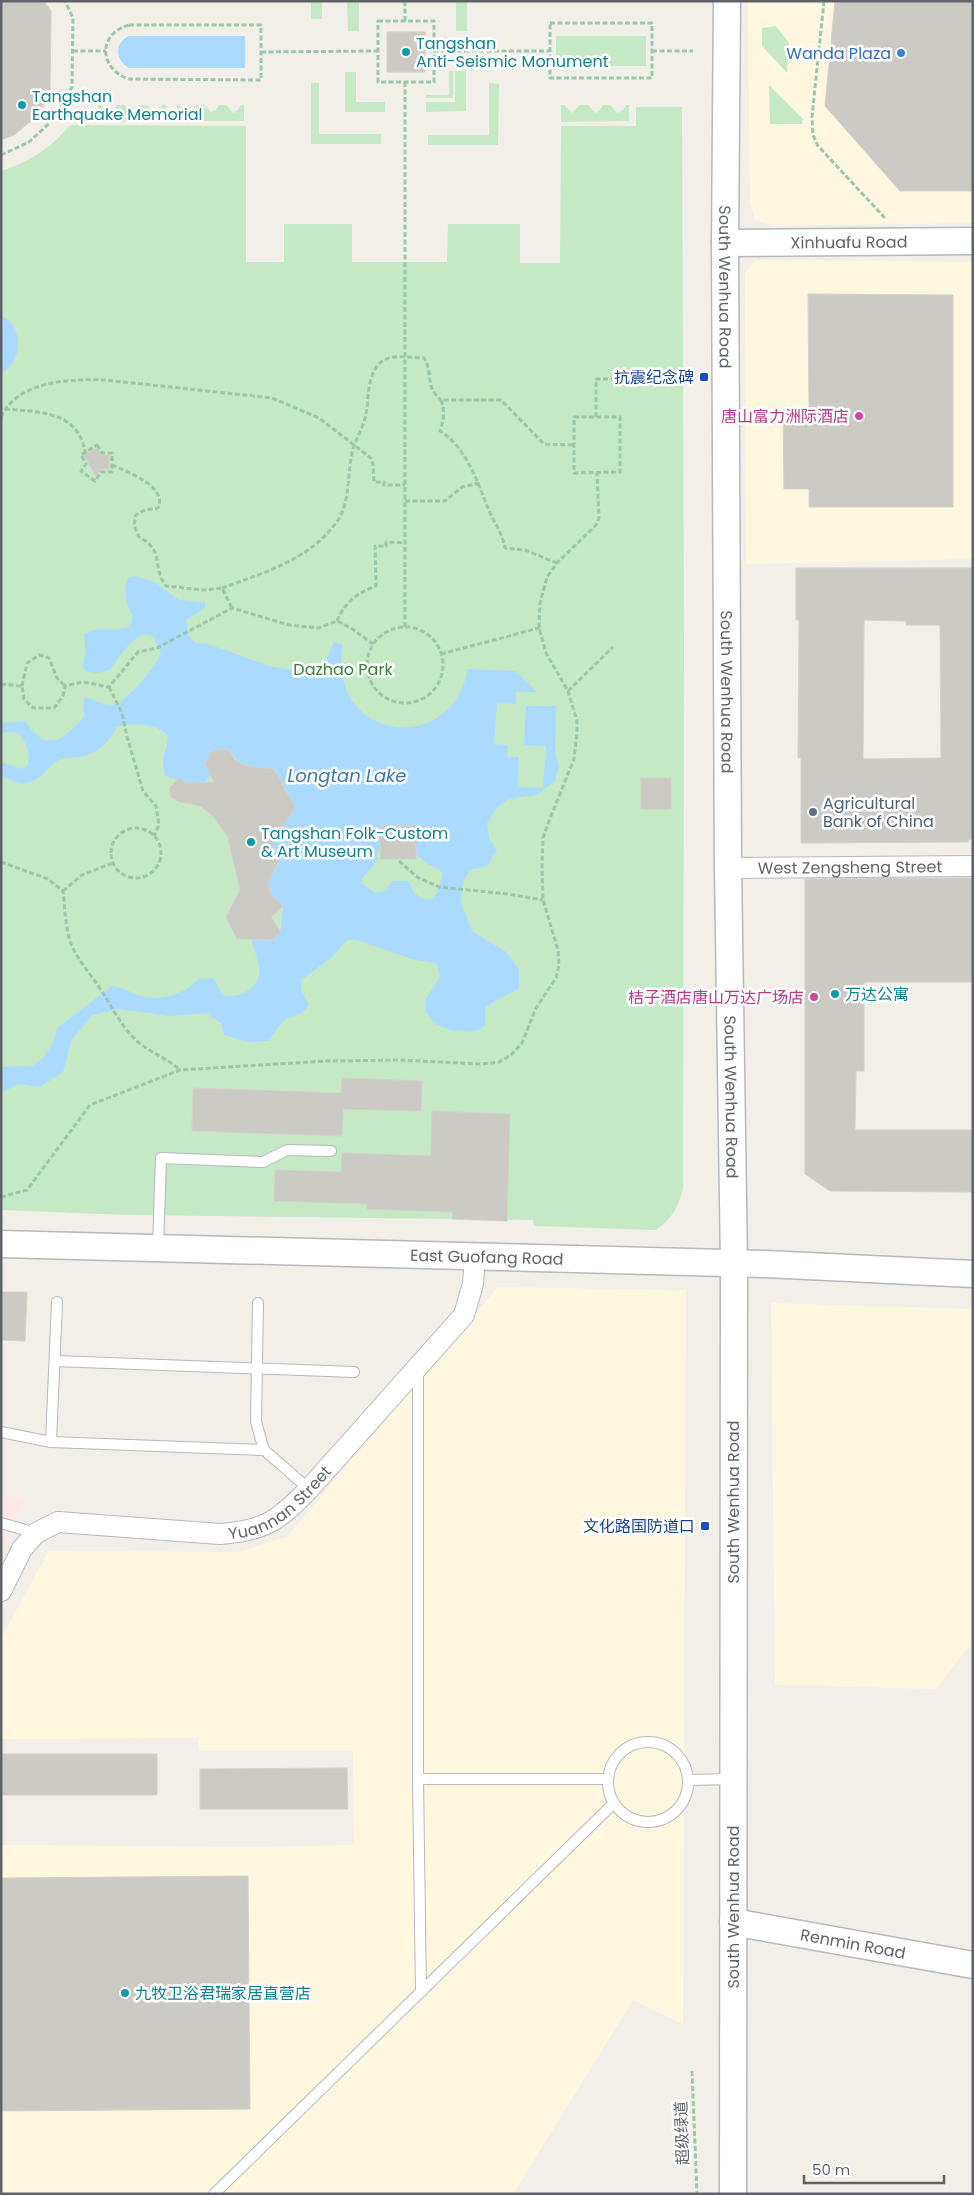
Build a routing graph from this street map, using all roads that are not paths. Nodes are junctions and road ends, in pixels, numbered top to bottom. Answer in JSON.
{"nodes":[{"id":1,"x":727,"y":1,"type":"edge"},
{"id":2,"x":973,"y":241,"type":"edge"},
{"id":3,"x":725,"y":243,"type":"junction"},
{"id":4,"x":973,"y":866,"type":"edge"},
{"id":5,"x":728,"y":868,"type":"junction"},
{"id":6,"x":331,"y":1151,"type":"dead end"},
{"id":7,"x":1,"y":1244,"type":"edge"},
{"id":8,"x":158,"y":1248,"type":"junction"},
{"id":9,"x":475,"y":1256,"type":"junction"},
{"id":10,"x":734,"y":1265,"type":"junction"},
{"id":11,"x":973,"y":1274,"type":"edge"},
{"id":12,"x":57,"y":1302,"type":"dead end"},
{"id":13,"x":258,"y":1303,"type":"dead end"},
{"id":14,"x":55,"y":1362,"type":"junction"},
{"id":15,"x":418,"y":1368,"type":"junction"},
{"id":16,"x":257,"y":1369,"type":"junction"},
{"id":17,"x":354,"y":1372,"type":"dead end"},
{"id":18,"x":1,"y":1432,"type":"edge"},
{"id":19,"x":51,"y":1442,"type":"junction"},
{"id":20,"x":264,"y":1450,"type":"junction"},
{"id":21,"x":309,"y":1489,"type":"junction"},
{"id":22,"x":1,"y":1524,"type":"edge"},
{"id":23,"x":36,"y":1533,"type":"junction"},
{"id":24,"x":1,"y":1591,"type":"edge"},
{"id":25,"x":418,"y":1779,"type":"junction"},
{"id":26,"x":608,"y":1780,"type":"junction"},
{"id":27,"x":688,"y":1780,"type":"junction"},
{"id":28,"x":733,"y":1780,"type":"junction"},
{"id":29,"x":614,"y":1803,"type":"junction"},
{"id":30,"x":733,"y":1922,"type":"junction"},
{"id":31,"x":973,"y":1965,"type":"edge"},
{"id":32,"x":421,"y":1992,"type":"junction"},
{"id":33,"x":214,"y":2194,"type":"edge"},
{"id":34,"x":733,"y":2194,"type":"edge"}],
"edges":[{"from":1,"to":3,"type":"street","name":"South Wenhua Road"},
{"from":2,"to":3,"type":"street","name":"Xinhuafu Road"},
{"from":3,"to":5,"type":"street","name":"South Wenhua Road"},
{"from":4,"to":5,"type":"street","name":"West Zengsheng Street"},
{"from":5,"to":10,"type":"street","name":"South Wenhua Road"},
{"from":6,"to":8,"type":"lane"},
{"from":7,"to":8,"type":"street","name":"East Guofang Road"},
{"from":8,"to":9,"type":"street","name":"East Guofang Road"},
{"from":9,"to":10,"type":"street","name":"East Guofang Road"},
{"from":9,"to":15,"type":"street","name":"Yuannan Street"},
{"from":10,"to":11,"type":"street","name":"East Guofang Road"},
{"from":10,"to":28,"type":"street","name":"South Wenhua Road"},
{"from":12,"to":14,"type":"lane"},
{"from":13,"to":16,"type":"lane"},
{"from":14,"to":16,"type":"lane"},
{"from":14,"to":19,"type":"lane"},
{"from":15,"to":21,"type":"street","name":"Yuannan Street"},
{"from":15,"to":25,"type":"lane"},
{"from":16,"to":17,"type":"lane"},
{"from":16,"to":20,"type":"lane"},
{"from":18,"to":19,"type":"lane"},
{"from":19,"to":20,"type":"lane"},
{"from":20,"to":21,"type":"lane"},
{"from":21,"to":23,"type":"street","name":"Yuannan Street"},
{"from":22,"to":23,"type":"lane"},
{"from":23,"to":24,"type":"street","name":"Yuannan Street"},
{"from":25,"to":26,"type":"lane"},
{"from":25,"to":32,"type":"lane"},
{"from":26,"to":27,"type":"lane"},
{"from":26,"to":29,"type":"lane"},
{"from":27,"to":28,"type":"lane"},
{"from":27,"to":29,"type":"lane"},
{"from":28,"to":30,"type":"street","name":"South Wenhua Road"},
{"from":29,"to":32,"type":"lane"},
{"from":30,"to":31,"type":"street","name":"Renmin Road"},
{"from":30,"to":34,"type":"street","name":"South Wenhua Road"},
{"from":32,"to":33,"type":"lane"}]}
